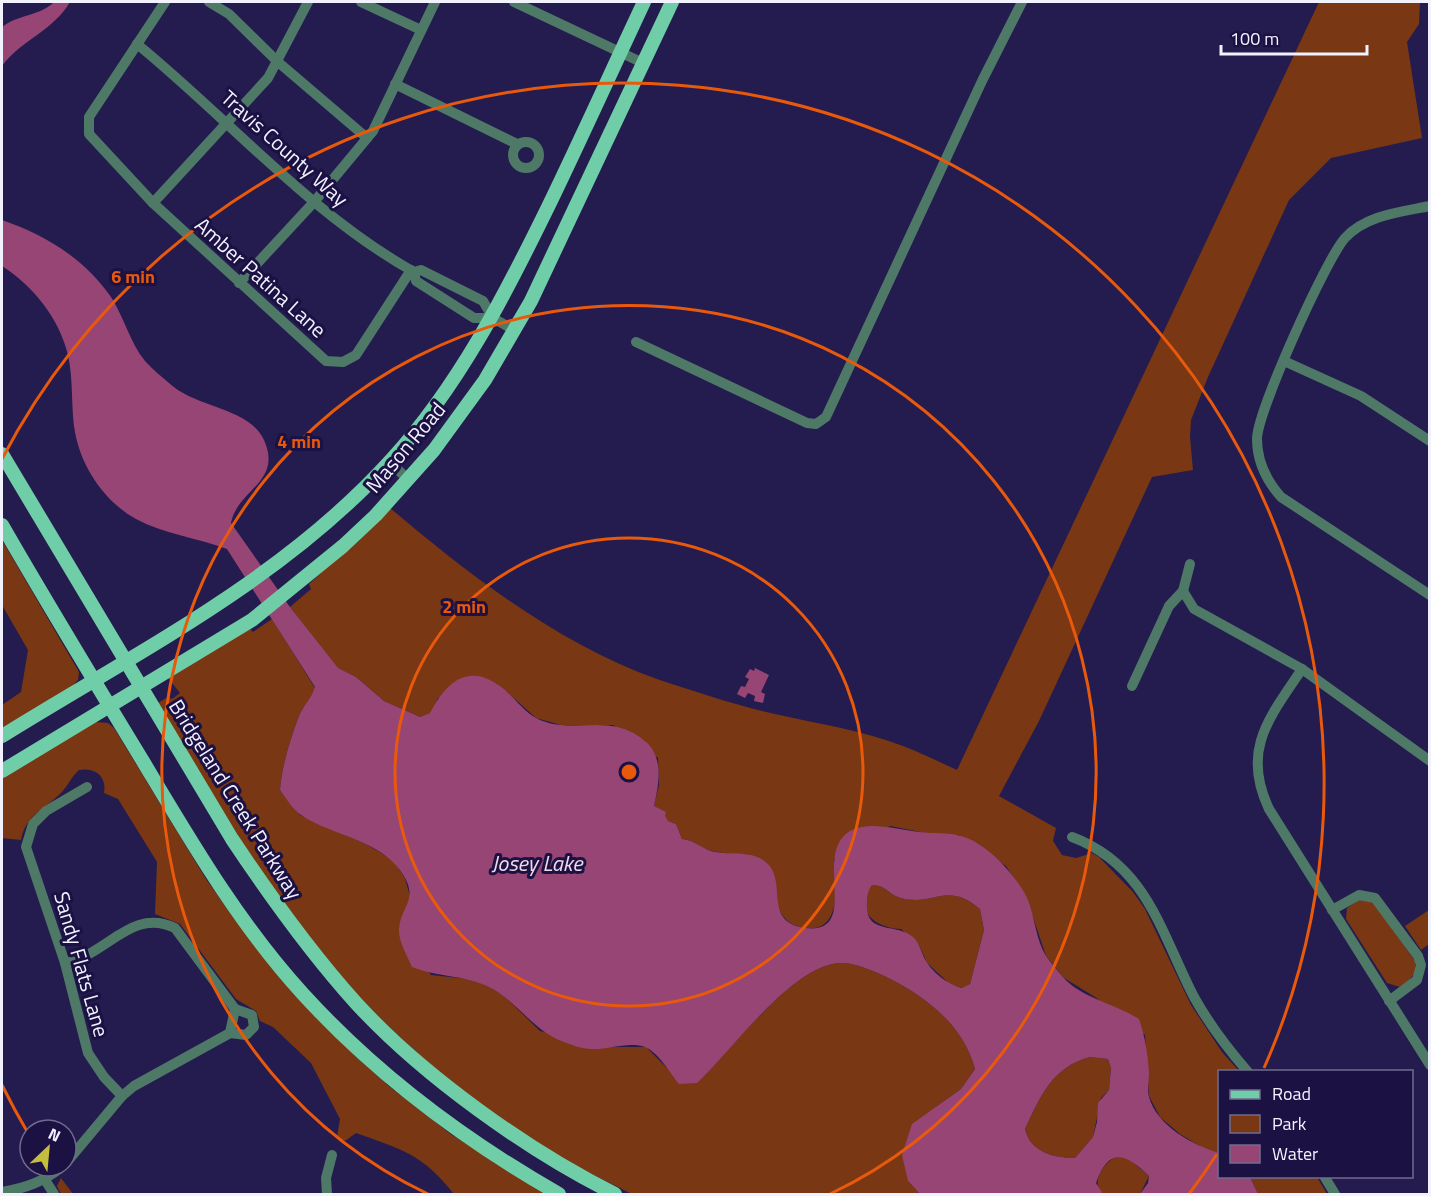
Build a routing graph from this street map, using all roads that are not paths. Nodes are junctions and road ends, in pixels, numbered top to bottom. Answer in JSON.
{"nodes":[{"id":1,"x":165,"y":2,"type":"edge"},
{"id":2,"x":209,"y":2,"type":"edge"},
{"id":3,"x":308,"y":2,"type":"edge"},
{"id":4,"x":361,"y":2,"type":"edge"},
{"id":5,"x":435,"y":2,"type":"edge"},
{"id":6,"x":514,"y":2,"type":"edge"},
{"id":7,"x":644,"y":2,"type":"edge"},
{"id":8,"x":672,"y":2,"type":"edge"},
{"id":9,"x":1022,"y":2,"type":"edge"},
{"id":10,"x":421,"y":30,"type":"junction"},
{"id":11,"x":137,"y":45,"type":"junction"},
{"id":12,"x":621,"y":52,"type":"junction"},
{"id":13,"x":278,"y":62,"type":"junction"},
{"id":14,"x":643,"y":63,"type":"junction"},
{"id":15,"x":395,"y":84,"type":"junction"},
{"id":16,"x":228,"y":125,"type":"junction"},
{"id":17,"x":367,"y":138,"type":"junction"},
{"id":18,"x":517,"y":144,"type":"dead end"},
{"id":19,"x":314,"y":202,"type":"junction"},
{"id":20,"x":153,"y":203,"type":"junction"},
{"id":21,"x":1430,"y":206,"type":"edge"},
{"id":22,"x":413,"y":271,"type":"junction"},
{"id":23,"x":239,"y":283,"type":"junction"},
{"id":24,"x":493,"y":318,"type":"junction"},
{"id":25,"x":513,"y":330,"type":"junction"},
{"id":26,"x":636,"y":342,"type":"dead end"},
{"id":27,"x":1284,"y":361,"type":"junction"},
{"id":28,"x":1430,"y":441,"type":"edge"},
{"id":29,"x":2,"y":454,"type":"edge"},
{"id":30,"x":389,"y":462,"type":"junction"},
{"id":31,"x":408,"y":479,"type":"junction"},
{"id":32,"x":2,"y":525,"type":"edge"},
{"id":33,"x":1190,"y":564,"type":"dead end"},
{"id":34,"x":1183,"y":591,"type":"junction"},
{"id":35,"x":1430,"y":595,"type":"edge"},
{"id":36,"x":125,"y":660,"type":"junction"},
{"id":37,"x":1302,"y":669,"type":"junction"},
{"id":38,"x":93,"y":679,"type":"junction"},
{"id":39,"x":1132,"y":686,"type":"dead end"},
{"id":40,"x":142,"y":688,"type":"junction"},
{"id":41,"x":110,"y":707,"type":"junction"},
{"id":42,"x":2,"y":736,"type":"edge"},
{"id":43,"x":1430,"y":761,"type":"edge"},
{"id":44,"x":2,"y":771,"type":"edge"},
{"id":45,"x":87,"y":787,"type":"dead end"},
{"id":46,"x":1072,"y":837,"type":"dead end"},
{"id":47,"x":1332,"y":910,"type":"junction"},
{"id":48,"x":65,"y":963,"type":"junction"},
{"id":49,"x":1389,"y":1001,"type":"junction"},
{"id":50,"x":235,"y":1009,"type":"junction"},
{"id":51,"x":230,"y":1034,"type":"junction"},
{"id":52,"x":1430,"y":1065,"type":"edge"},
{"id":53,"x":1247,"y":1070,"type":"edge"},
{"id":54,"x":122,"y":1096,"type":"junction"},
{"id":55,"x":78,"y":1148,"type":"edge"},
{"id":56,"x":332,"y":1155,"type":"dead end"},
{"id":57,"x":48,"y":1178,"type":"edge"},
{"id":58,"x":1325,"y":1178,"type":"edge"},
{"id":59,"x":45,"y":1180,"type":"junction"},
{"id":60,"x":2,"y":1192,"type":"edge"},
{"id":61,"x":54,"y":1194,"type":"edge"},
{"id":62,"x":327,"y":1194,"type":"edge"},
{"id":63,"x":559,"y":1194,"type":"edge"},
{"id":64,"x":615,"y":1194,"type":"edge"},
{"id":65,"x":1335,"y":1194,"type":"edge"}],
"edges":[{"from":1,"to":11,"type":"street"},
{"from":2,"to":13,"type":"street"},
{"from":3,"to":13,"type":"street"},
{"from":4,"to":10,"type":"street"},
{"from":5,"to":10,"type":"street"},
{"from":6,"to":12,"type":"street"},
{"from":7,"to":12,"type":"main road","name":"Mason Road"},
{"from":8,"to":14,"type":"main road","name":"Mason Road"},
{"from":9,"to":26,"type":"street"},
{"from":10,"to":15,"type":"street"},
{"from":11,"to":16,"type":"street","name":"Travis County Way"},
{"from":11,"to":20,"type":"street","name":"Amber Patina Lane"},
{"from":12,"to":14,"type":"street"},
{"from":12,"to":24,"type":"main road","name":"Mason Road"},
{"from":13,"to":16,"type":"street"},
{"from":13,"to":17,"type":"street"},
{"from":14,"to":25,"type":"main road","name":"Mason Road"},
{"from":15,"to":17,"type":"street"},
{"from":15,"to":18,"type":"street"},
{"from":16,"to":19,"type":"street","name":"Travis County Way"},
{"from":16,"to":20,"type":"street"},
{"from":17,"to":19,"type":"street"},
{"from":19,"to":22,"type":"street","name":"Travis County Way"},
{"from":19,"to":23,"type":"street"},
{"from":20,"to":23,"type":"street","name":"Amber Patina Lane"},
{"from":21,"to":27,"type":"street"},
{"from":22,"to":23,"type":"street","name":"Amber Patina Lane"},
{"from":22,"to":24,"type":"street","name":"Travis County Way"},
{"from":22,"to":24,"type":"street","name":"Travis County Way"},
{"from":24,"to":25,"type":"street"},
{"from":24,"to":30,"type":"main road","name":"Mason Road"},
{"from":25,"to":31,"type":"main road","name":"Mason Road"},
{"from":27,"to":28,"type":"street"},
{"from":27,"to":35,"type":"street"},
{"from":29,"to":36,"type":"main road","name":"Bridgeland Creek Parkway"},
{"from":30,"to":31,"type":"street"},
{"from":30,"to":36,"type":"main road","name":"Mason Road"},
{"from":31,"to":40,"type":"main road","name":"Mason Road"},
{"from":32,"to":38,"type":"main road"},
{"from":33,"to":34,"type":"street"},
{"from":34,"to":37,"type":"street"},
{"from":34,"to":39,"type":"street"},
{"from":36,"to":38,"type":"main road","name":"Mason Road"},
{"from":36,"to":40,"type":"main road","name":"Bridgeland Creek Parkway"},
{"from":37,"to":43,"type":"street"},
{"from":37,"to":47,"type":"street"},
{"from":38,"to":41,"type":"main road"},
{"from":38,"to":42,"type":"main road","name":"Mason Road"},
{"from":40,"to":41,"type":"main road","name":"Mason Road"},
{"from":40,"to":64,"type":"main road","name":"Bridgeland Creek Parkway"},
{"from":41,"to":44,"type":"main road","name":"Mason Road"},
{"from":41,"to":63,"type":"main road"},
{"from":45,"to":48,"type":"street","name":"Sandy Flats Lane"},
{"from":46,"to":53,"type":"street"},
{"from":47,"to":49,"type":"street"},
{"from":47,"to":49,"type":"street"},
{"from":48,"to":50,"type":"street"},
{"from":48,"to":54,"type":"street","name":"Sandy Flats Lane"},
{"from":49,"to":52,"type":"street"},
{"from":50,"to":51,"type":"street"},
{"from":50,"to":51,"type":"street"},
{"from":51,"to":54,"type":"street"},
{"from":54,"to":55,"type":"street"},
{"from":56,"to":62,"type":"street"},
{"from":57,"to":59,"type":"street"},
{"from":58,"to":65,"type":"street"},
{"from":59,"to":60,"type":"street"},
{"from":59,"to":61,"type":"street"}]}
